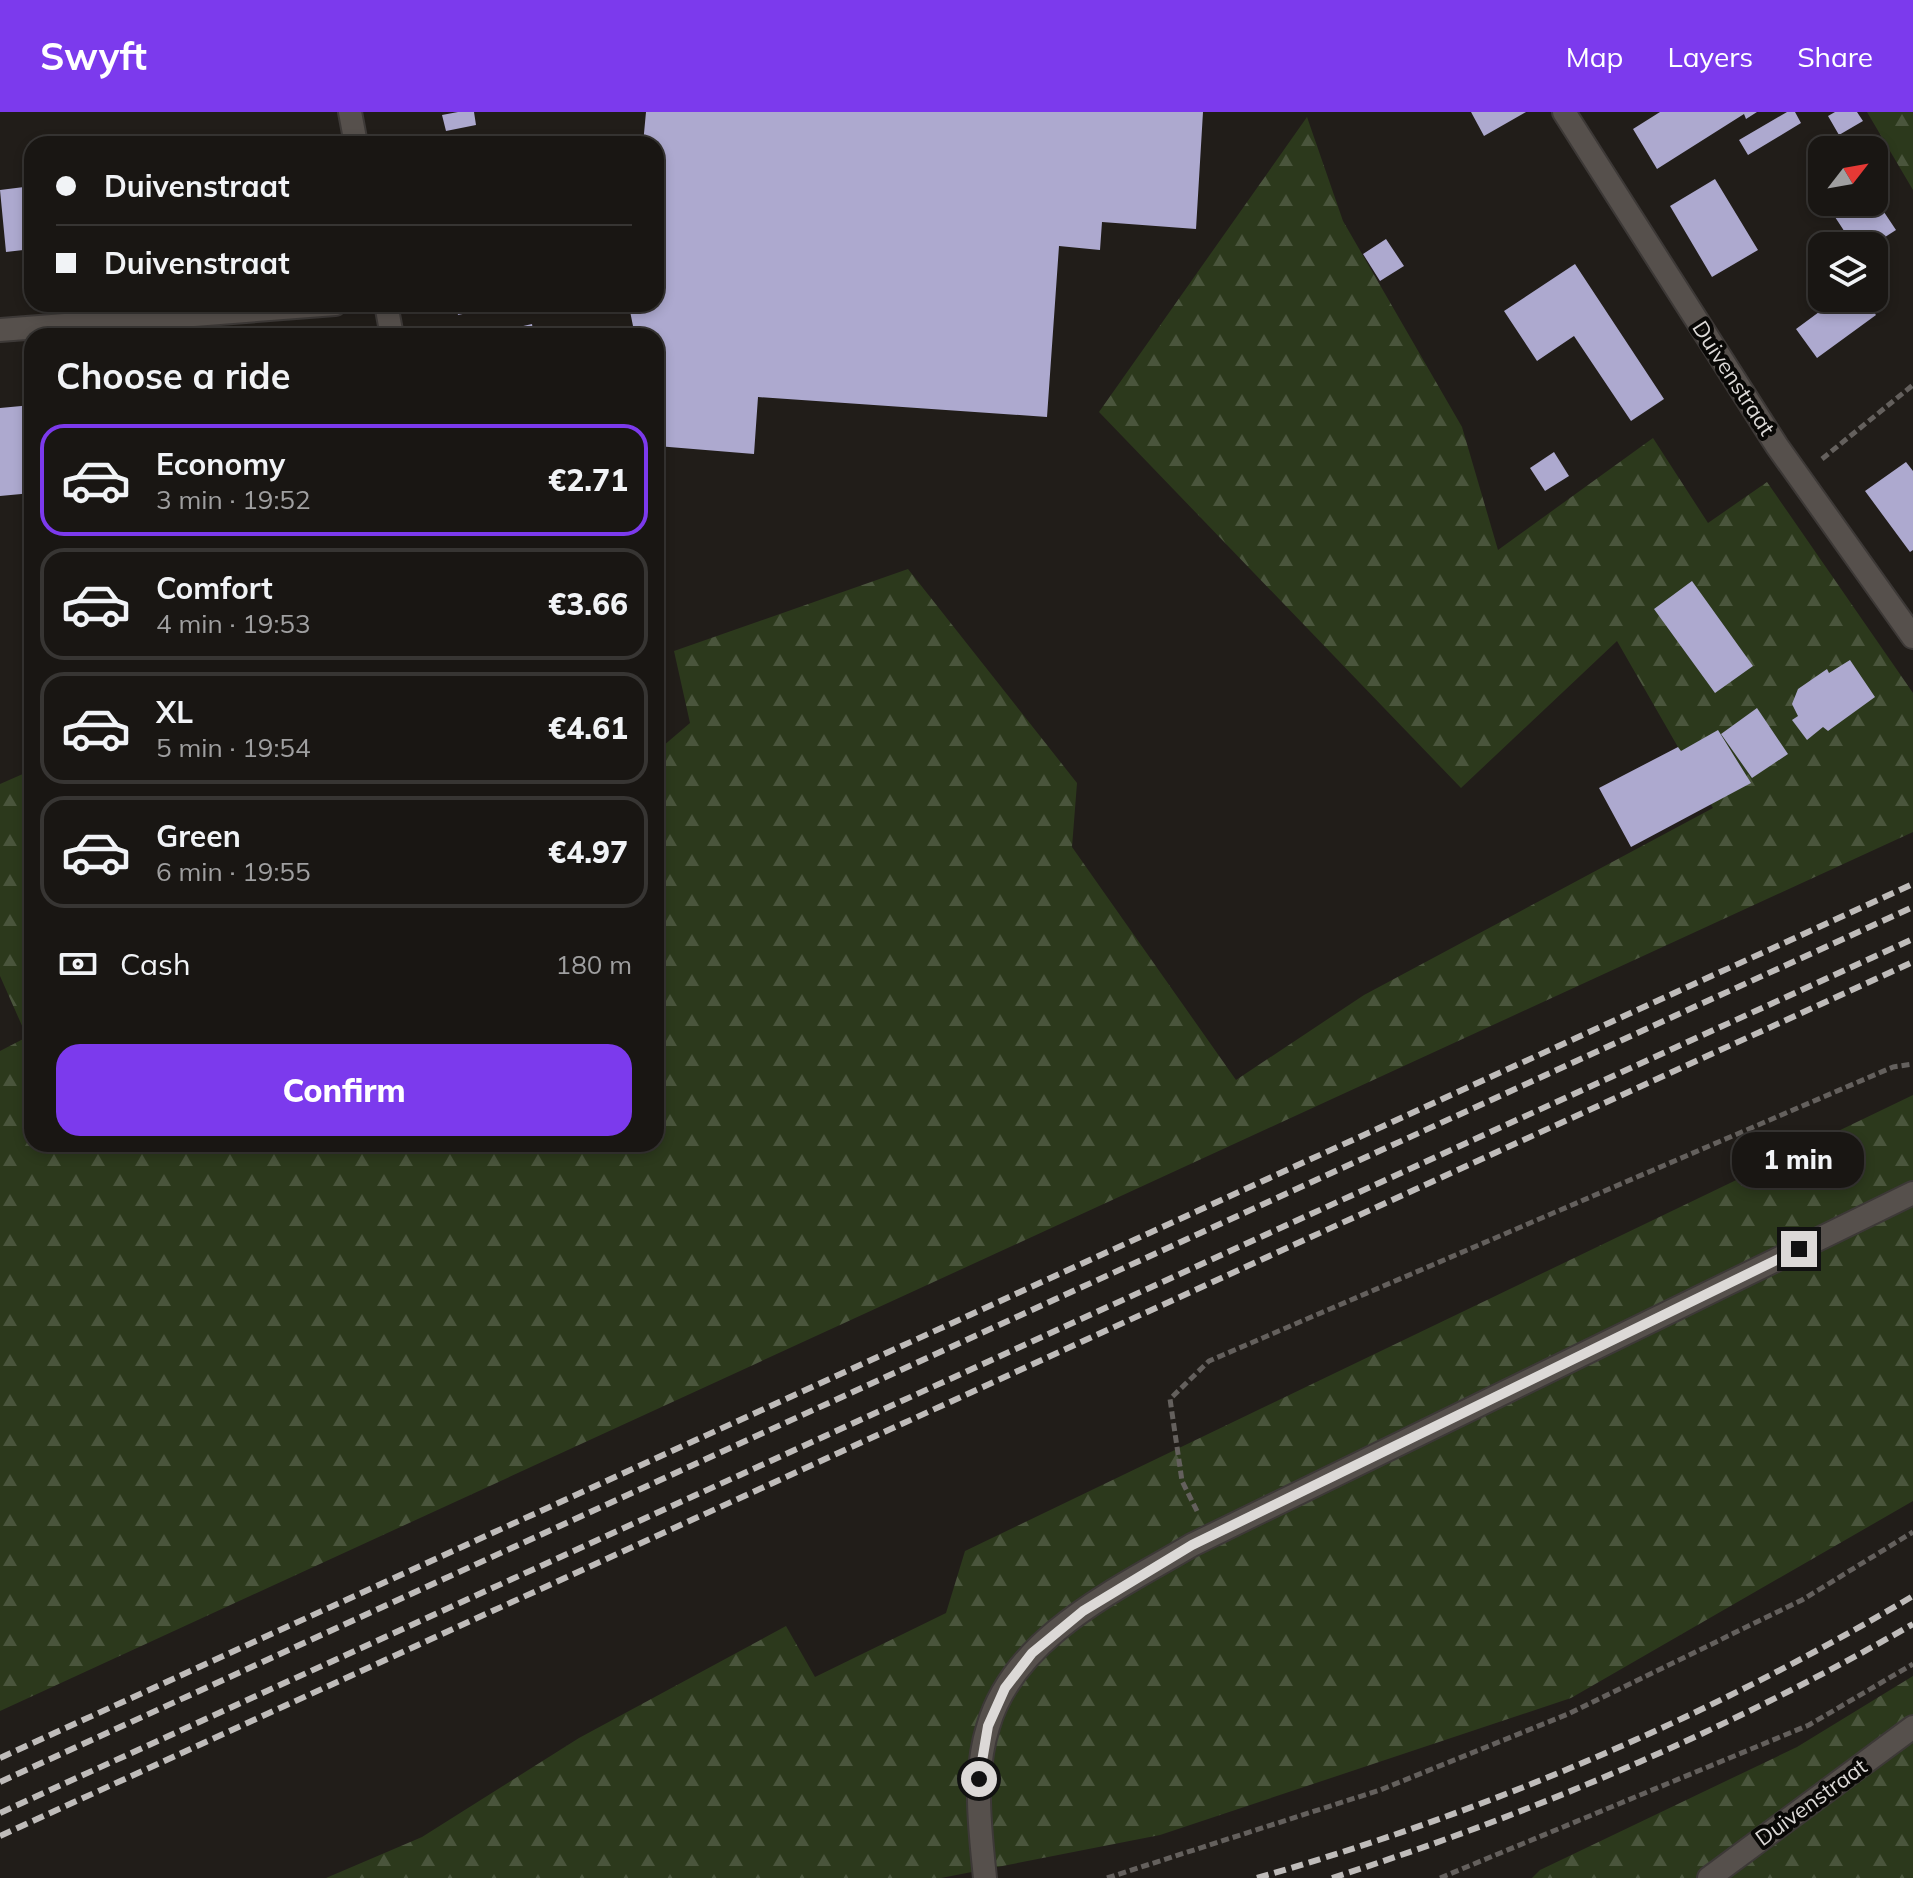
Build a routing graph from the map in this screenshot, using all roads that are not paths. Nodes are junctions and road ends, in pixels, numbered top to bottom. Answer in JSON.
{"nodes":[{"id":1,"x":350,"y":112,"type":"edge"},
{"id":2,"x":1564,"y":112,"type":"edge"},
{"id":3,"x":354,"y":136,"type":"edge"},
{"id":4,"x":232,"y":312,"type":"edge"},
{"id":5,"x":24,"y":328,"type":"edge"},
{"id":6,"x":26,"y":328,"type":"edge"},
{"id":7,"x":0,"y":330,"type":"edge"},
{"id":8,"x":1913,"y":637,"type":"edge"},
{"id":9,"x":1913,"y":1193,"type":"edge"},
{"id":10,"x":1913,"y":1727,"type":"edge"},
{"id":11,"x":985,"y":1878,"type":"edge"},
{"id":12,"x":1709,"y":1878,"type":"edge"}],
"edges":[{"from":1,"to":3,"type":"street"},
{"from":2,"to":8,"type":"street","name":"Duivenstraat"},
{"from":4,"to":6,"type":"street"},
{"from":5,"to":7,"type":"street"},
{"from":9,"to":11,"type":"street"},
{"from":10,"to":12,"type":"street","name":"Duivenstraat"}]}
